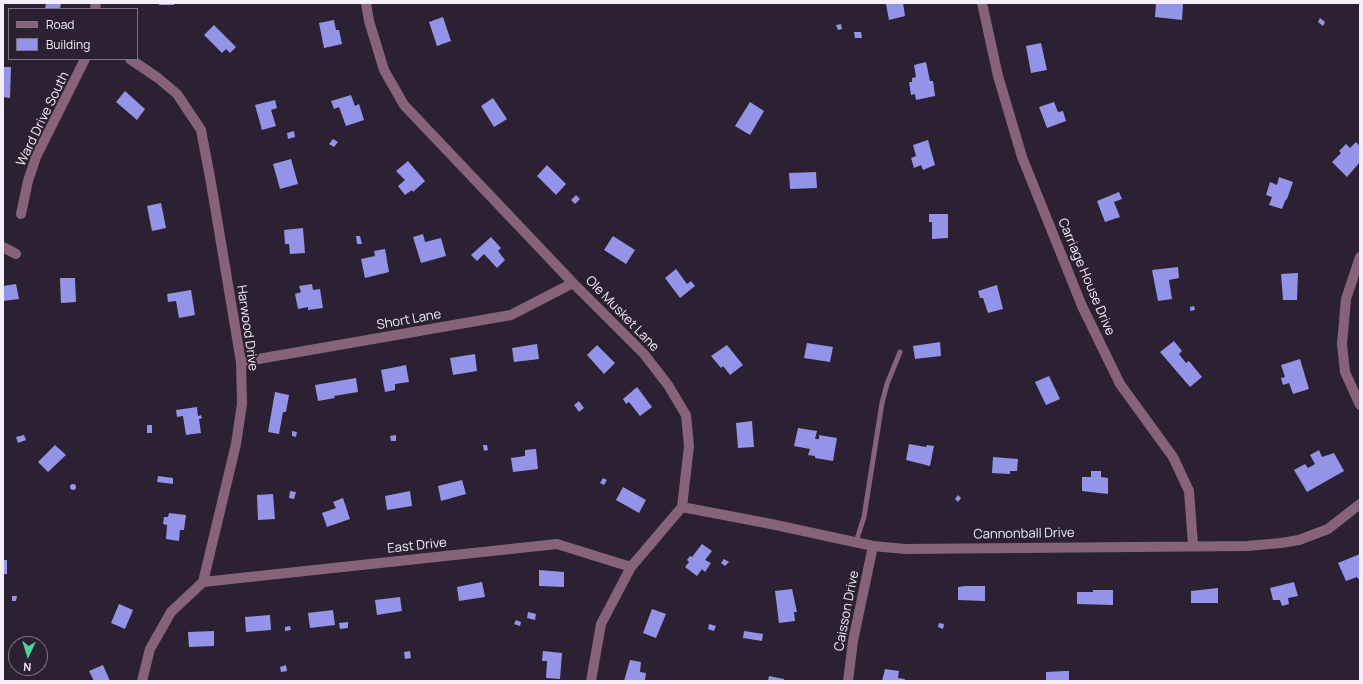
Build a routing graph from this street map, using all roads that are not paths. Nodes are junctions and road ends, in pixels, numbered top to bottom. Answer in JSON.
{"nodes":[{"id":1,"x":366,"y":3,"type":"edge"},
{"id":2,"x":982,"y":3,"type":"edge"},
{"id":3,"x":84,"y":60,"type":"edge"},
{"id":4,"x":131,"y":60,"type":"edge"},
{"id":5,"x":21,"y":214,"type":"dead end"},
{"id":6,"x":3,"y":247,"type":"edge"},
{"id":7,"x":16,"y":254,"type":"dead end"},
{"id":8,"x":1360,"y":257,"type":"edge"},
{"id":9,"x":573,"y":283,"type":"junction"},
{"id":10,"x":900,"y":352,"type":"dead end"},
{"id":11,"x":242,"y":362,"type":"junction"},
{"id":12,"x":1360,"y":405,"type":"edge"},
{"id":13,"x":1360,"y":504,"type":"edge"},
{"id":14,"x":682,"y":507,"type":"junction"},
{"id":15,"x":856,"y":542,"type":"junction"},
{"id":16,"x":1193,"y":545,"type":"junction"},
{"id":17,"x":873,"y":546,"type":"junction"},
{"id":18,"x":631,"y":567,"type":"junction"},
{"id":19,"x":203,"y":582,"type":"junction"},
{"id":20,"x":142,"y":681,"type":"edge"},
{"id":21,"x":591,"y":681,"type":"edge"},
{"id":22,"x":848,"y":681,"type":"edge"}],
"edges":[{"from":1,"to":9,"type":"street","name":"Ole Musket Lane"},
{"from":2,"to":16,"type":"street","name":"Carriage House Drive"},
{"from":3,"to":5,"type":"street","name":"Ward Drive South"},
{"from":4,"to":11,"type":"street","name":"Harwood Drive"},
{"from":6,"to":7,"type":"street"},
{"from":8,"to":12,"type":"street"},
{"from":9,"to":11,"type":"street","name":"Short Lane"},
{"from":9,"to":14,"type":"street","name":"Ole Musket Lane"},
{"from":10,"to":15,"type":"lane"},
{"from":11,"to":19,"type":"street","name":"Harwood Drive"},
{"from":13,"to":16,"type":"street","name":"Cannonball Drive"},
{"from":14,"to":15,"type":"street","name":"Cannonball Drive"},
{"from":14,"to":18,"type":"street"},
{"from":15,"to":17,"type":"street","name":"Cannonball Drive"},
{"from":16,"to":17,"type":"street","name":"Cannonball Drive"},
{"from":17,"to":22,"type":"street","name":"Caisson Drive"},
{"from":18,"to":19,"type":"street","name":"East Drive"},
{"from":18,"to":21,"type":"street"},
{"from":19,"to":20,"type":"street"}]}
